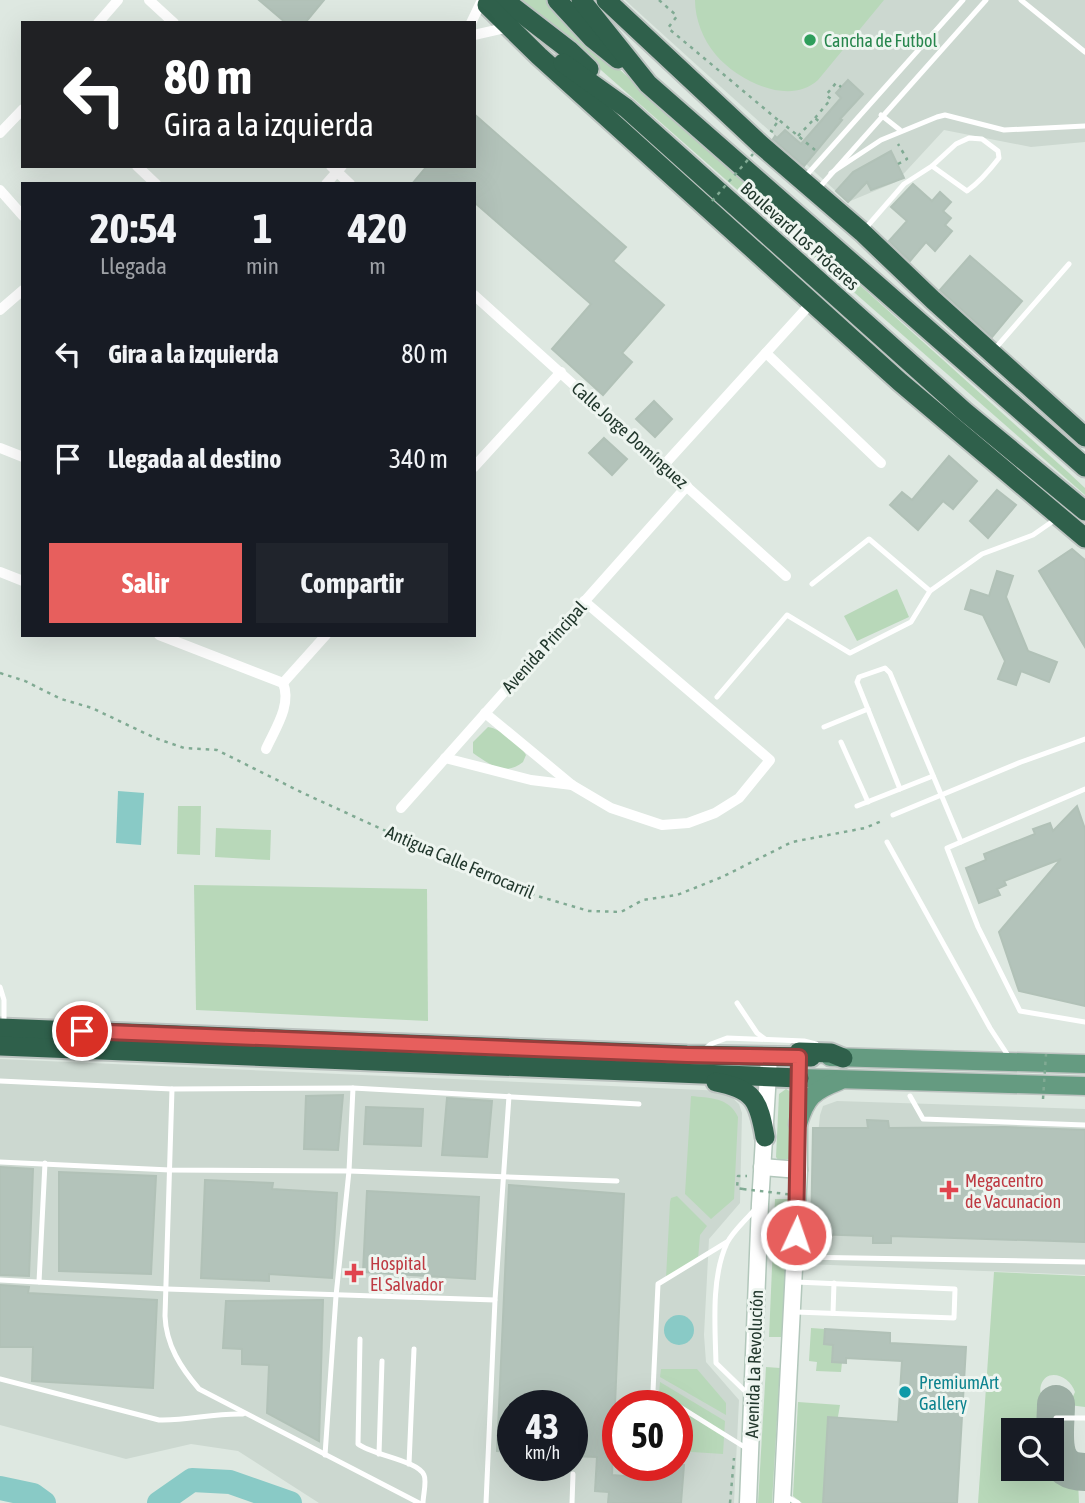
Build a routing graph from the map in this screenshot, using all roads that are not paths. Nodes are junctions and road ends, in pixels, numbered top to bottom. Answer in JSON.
{"nodes":[{"id":1,"x":118,"y":0,"type":"edge"},
{"id":2,"x":149,"y":0,"type":"edge"},
{"id":3,"x":557,"y":0,"type":"edge"},
{"id":4,"x":581,"y":0,"type":"edge"},
{"id":5,"x":606,"y":0,"type":"edge"},
{"id":6,"x":963,"y":0,"type":"edge"},
{"id":7,"x":986,"y":0,"type":"edge"},
{"id":8,"x":1021,"y":0,"type":"edge"},
{"id":9,"x":489,"y":1,"type":"edge"},
{"id":10,"x":101,"y":21,"type":"edge"},
{"id":11,"x":172,"y":21,"type":"edge"},
{"id":12,"x":473,"y":21,"type":"edge"},
{"id":13,"x":510,"y":27,"type":"junction"},
{"id":14,"x":476,"y":35,"type":"edge"},
{"id":15,"x":1085,"y":52,"type":"edge"},
{"id":16,"x":648,"y":84,"type":"junction"},
{"id":17,"x":21,"y":111,"type":"edge"},
{"id":18,"x":881,"y":115,"type":"junction"},
{"id":19,"x":1085,"y":126,"type":"edge"},
{"id":20,"x":900,"y":130,"type":"junction"},
{"id":21,"x":0,"y":133,"type":"edge"},
{"id":22,"x":932,"y":166,"type":"junction"},
{"id":23,"x":138,"y":168,"type":"edge"},
{"id":24,"x":337,"y":168,"type":"edge"},
{"id":25,"x":831,"y":173,"type":"junction"},
{"id":26,"x":154,"y":182,"type":"edge"},
{"id":27,"x":348,"y":182,"type":"edge"},
{"id":28,"x":809,"y":186,"type":"junction"},
{"id":29,"x":0,"y":190,"type":"edge"},
{"id":30,"x":21,"y":214,"type":"edge"},
{"id":31,"x":862,"y":232,"type":"junction"},
{"id":32,"x":1069,"y":264,"type":"dead end"},
{"id":33,"x":21,"y":292,"type":"edge"},
{"id":34,"x":476,"y":297,"type":"edge"},
{"id":35,"x":813,"y":302,"type":"junction"},
{"id":36,"x":0,"y":310,"type":"edge"},
{"id":37,"x":766,"y":353,"type":"junction"},
{"id":38,"x":991,"y":354,"type":"junction"},
{"id":39,"x":561,"y":372,"type":"junction"},
{"id":40,"x":992,"y":384,"type":"junction"},
{"id":41,"x":964,"y":411,"type":"junction"},
{"id":42,"x":1085,"y":437,"type":"edge"},
{"id":43,"x":1085,"y":444,"type":"edge"},
{"id":44,"x":0,"y":448,"type":"edge"},
{"id":45,"x":21,"y":456,"type":"edge"},
{"id":46,"x":881,"y":463,"type":"dead end"},
{"id":47,"x":476,"y":465,"type":"edge"},
{"id":48,"x":664,"y":465,"type":"junction"},
{"id":49,"x":1085,"y":467,"type":"edge"},
{"id":50,"x":687,"y":486,"type":"junction"},
{"id":51,"x":1085,"y":511,"type":"edge"},
{"id":52,"x":1058,"y":517,"type":"junction"},
{"id":53,"x":1083,"y":536,"type":"edge"},
{"id":54,"x":0,"y":572,"type":"edge"},
{"id":55,"x":786,"y":576,"type":"dead end"},
{"id":56,"x":21,"y":580,"type":"edge"},
{"id":57,"x":811,"y":584,"type":"dead end"},
{"id":58,"x":930,"y":591,"type":"junction"},
{"id":59,"x":584,"y":601,"type":"junction"},
{"id":60,"x":164,"y":637,"type":"edge"},
{"id":61,"x":324,"y":637,"type":"edge"},
{"id":62,"x":283,"y":683,"type":"junction"},
{"id":63,"x":717,"y":697,"type":"dead end"},
{"id":64,"x":868,"y":709,"type":"junction"},
{"id":65,"x":485,"y":713,"type":"junction"},
{"id":66,"x":824,"y":727,"type":"dead end"},
{"id":67,"x":1085,"y":739,"type":"edge"},
{"id":68,"x":841,"y":742,"type":"dead end"},
{"id":69,"x":266,"y":749,"type":"dead end"},
{"id":70,"x":445,"y":758,"type":"junction"},
{"id":71,"x":933,"y":776,"type":"junction"},
{"id":72,"x":572,"y":785,"type":"junction"},
{"id":73,"x":900,"y":789,"type":"junction"},
{"id":74,"x":1085,"y":789,"type":"edge"},
{"id":75,"x":941,"y":795,"type":"junction"},
{"id":76,"x":868,"y":802,"type":"junction"},
{"id":77,"x":857,"y":806,"type":"dead end"},
{"id":78,"x":401,"y":808,"type":"dead end"},
{"id":79,"x":893,"y":815,"type":"road end"},
{"id":80,"x":887,"y":842,"type":"dead end"},
{"id":81,"x":961,"y":842,"type":"junction"},
{"id":82,"x":0,"y":987,"type":"edge"},
{"id":83,"x":737,"y":1003,"type":"dead end"},
{"id":84,"x":1085,"y":1022,"type":"edge"},
{"id":85,"x":1,"y":1037,"type":"edge"},
{"id":86,"x":696,"y":1053,"type":"junction"},
{"id":87,"x":820,"y":1056,"type":"junction"},
{"id":88,"x":508,"y":1057,"type":"junction"},
{"id":89,"x":767,"y":1057,"type":"junction"},
{"id":90,"x":1014,"y":1061,"type":"junction"},
{"id":91,"x":1085,"y":1064,"type":"edge"},
{"id":92,"x":670,"y":1073,"type":"junction"},
{"id":93,"x":799,"y":1078,"type":"junction"},
{"id":94,"x":844,"y":1079,"type":"junction"},
{"id":95,"x":0,"y":1081,"type":"edge"},
{"id":96,"x":1085,"y":1086,"type":"edge"},
{"id":97,"x":353,"y":1088,"type":"junction"},
{"id":98,"x":173,"y":1089,"type":"junction"},
{"id":99,"x":509,"y":1096,"type":"junction"},
{"id":100,"x":910,"y":1096,"type":"dead end"},
{"id":101,"x":639,"y":1104,"type":"dead end"},
{"id":102,"x":799,"y":1124,"type":"junction"},
{"id":103,"x":1085,"y":1125,"type":"edge"},
{"id":104,"x":765,"y":1137,"type":"junction"},
{"id":105,"x":0,"y":1162,"type":"edge"},
{"id":106,"x":45,"y":1163,"type":"junction"},
{"id":107,"x":762,"y":1167,"type":"junction"},
{"id":108,"x":170,"y":1170,"type":"junction"},
{"id":109,"x":799,"y":1170,"type":"junction"},
{"id":110,"x":349,"y":1171,"type":"junction"},
{"id":111,"x":502,"y":1176,"type":"junction"},
{"id":112,"x":617,"y":1181,"type":"dead end"},
{"id":113,"x":760,"y":1203,"type":"junction"},
{"id":114,"x":727,"y":1242,"type":"junction"},
{"id":115,"x":794,"y":1257,"type":"junction"},
{"id":116,"x":1085,"y":1262,"type":"edge"},
{"id":117,"x":0,"y":1280,"type":"edge"},
{"id":118,"x":38,"y":1282,"type":"junction"},
{"id":119,"x":793,"y":1282,"type":"junction"},
{"id":120,"x":834,"y":1283,"type":"junction"},
{"id":121,"x":167,"y":1289,"type":"junction"},
{"id":122,"x":336,"y":1296,"type":"junction"},
{"id":123,"x":495,"y":1300,"type":"junction"},
{"id":124,"x":791,"y":1312,"type":"junction"},
{"id":125,"x":833,"y":1312,"type":"junction"},
{"id":126,"x":360,"y":1339,"type":"dead end"},
{"id":127,"x":414,"y":1349,"type":"dead end"},
{"id":128,"x":382,"y":1361,"type":"dead end"},
{"id":129,"x":0,"y":1379,"type":"edge"},
{"id":130,"x":653,"y":1390,"type":"edge"},
{"id":131,"x":753,"y":1398,"type":"junction"},
{"id":132,"x":246,"y":1415,"type":"junction"},
{"id":133,"x":693,"y":1415,"type":"edge"},
{"id":134,"x":1064,"y":1418,"type":"edge"},
{"id":135,"x":1085,"y":1418,"type":"edge"},
{"id":136,"x":751,"y":1451,"type":"junction"},
{"id":137,"x":379,"y":1454,"type":"junction"},
{"id":138,"x":325,"y":1455,"type":"junction"},
{"id":139,"x":409,"y":1464,"type":"junction"},
{"id":140,"x":573,"y":1481,"type":"edge"},
{"id":141,"x":783,"y":1499,"type":"edge"},
{"id":142,"x":421,"y":1503,"type":"edge"},
{"id":143,"x":486,"y":1503,"type":"edge"},
{"id":144,"x":572,"y":1503,"type":"edge"},
{"id":145,"x":748,"y":1503,"type":"edge"},
{"id":146,"x":797,"y":1503,"type":"edge"}],
"edges":[{"from":1,"to":10,"type":"street"},
{"from":2,"to":11,"type":"street"},
{"from":3,"to":16,"type":"highway"},
{"from":4,"to":16,"type":"highway","name":"Boulevard Los Próceres"},
{"from":5,"to":28,"type":"highway"},
{"from":6,"to":28,"type":"lane"},
{"from":7,"to":18,"type":"lane"},
{"from":8,"to":15,"type":"lane"},
{"from":9,"to":12,"type":"street"},
{"from":9,"to":13,"type":"highway"},
{"from":9,"to":41,"type":"highway","name":"Boulevard Los Próceres"},
{"from":13,"to":14,"type":"street"},
{"from":13,"to":35,"type":"highway"},
{"from":16,"to":40,"type":"highway","name":"Boulevard Los Próceres"},
{"from":17,"to":21,"type":"street"},
{"from":18,"to":20,"type":"lane"},
{"from":18,"to":25,"type":"lane"},
{"from":19,"to":20,"type":"lane"},
{"from":20,"to":25,"type":"lane"},
{"from":22,"to":22,"type":"lane"},
{"from":22,"to":31,"type":"lane"},
{"from":23,"to":26,"type":"street"},
{"from":24,"to":27,"type":"street"},
{"from":25,"to":28,"type":"lane"},
{"from":28,"to":31,"type":"highway"},
{"from":29,"to":30,"type":"street"},
{"from":31,"to":38,"type":"highway"},
{"from":32,"to":38,"type":"lane"},
{"from":33,"to":36,"type":"street"},
{"from":34,"to":39,"type":"street","name":"Calle Jorge Domínguez"},
{"from":35,"to":37,"type":"street"},
{"from":35,"to":52,"type":"highway"},
{"from":37,"to":46,"type":"street"},
{"from":37,"to":48,"type":"street"},
{"from":38,"to":42,"type":"highway"},
{"from":39,"to":47,"type":"street"},
{"from":39,"to":48,"type":"street","name":"Calle Jorge Domínguez"},
{"from":40,"to":43,"type":"highway"},
{"from":40,"to":49,"type":"highway","name":"Boulevard Los Próceres"},
{"from":41,"to":51,"type":"highway","name":"Boulevard Los Próceres"},
{"from":41,"to":53,"type":"highway"},
{"from":44,"to":45,"type":"street"},
{"from":48,"to":50,"type":"street","name":"Calle Jorge Domínguez"},
{"from":50,"to":55,"type":"street","name":"Calle Jorge Domínguez"},
{"from":50,"to":59,"type":"street","name":"Avenida Principal"},
{"from":52,"to":53,"type":"highway"},
{"from":52,"to":58,"type":"lane"},
{"from":54,"to":56,"type":"street"},
{"from":57,"to":58,"type":"lane"},
{"from":58,"to":63,"type":"lane"},
{"from":59,"to":65,"type":"street","name":"Avenida Principal"},
{"from":59,"to":72,"type":"street"},
{"from":60,"to":62,"type":"street"},
{"from":61,"to":62,"type":"street"},
{"from":62,"to":69,"type":"street"},
{"from":64,"to":66,"type":"lane"},
{"from":64,"to":71,"type":"lane"},
{"from":64,"to":73,"type":"lane"},
{"from":65,"to":70,"type":"street","name":"Avenida Principal"},
{"from":65,"to":72,"type":"street"},
{"from":67,"to":75,"type":"lane"},
{"from":68,"to":76,"type":"lane"},
{"from":70,"to":72,"type":"street"},
{"from":70,"to":78,"type":"street","name":"Avenida Principal"},
{"from":71,"to":73,"type":"lane"},
{"from":71,"to":75,"type":"lane"},
{"from":73,"to":76,"type":"lane"},
{"from":74,"to":81,"type":"lane"},
{"from":75,"to":79,"type":"lane"},
{"from":75,"to":81,"type":"lane"},
{"from":76,"to":77,"type":"lane"},
{"from":80,"to":90,"type":"lane"},
{"from":81,"to":84,"type":"lane"},
{"from":82,"to":85,"type":"lane"},
{"from":83,"to":89,"type":"lane"},
{"from":85,"to":88,"type":"highway"},
{"from":86,"to":87,"type":"highway"},
{"from":86,"to":88,"type":"highway"},
{"from":86,"to":89,"type":"highway"},
{"from":87,"to":89,"type":"highway"},
{"from":87,"to":90,"type":"main road"},
{"from":87,"to":93,"type":"main road","name":"Avenida La Revolución"},
{"from":88,"to":92,"type":"highway"},
{"from":89,"to":92,"type":"highway"},
{"from":89,"to":93,"type":"highway"},
{"from":89,"to":104,"type":"main road","name":"Avenida La Revolución"},
{"from":90,"to":91,"type":"main road"},
{"from":92,"to":104,"type":"highway"},
{"from":93,"to":94,"type":"main road"},
{"from":93,"to":102,"type":"main road","name":"Avenida La Revolución"},
{"from":94,"to":96,"type":"main road"},
{"from":94,"to":102,"type":"main road"},
{"from":95,"to":98,"type":"lane"},
{"from":97,"to":98,"type":"lane"},
{"from":97,"to":99,"type":"lane"},
{"from":97,"to":110,"type":"lane"},
{"from":98,"to":108,"type":"lane"},
{"from":99,"to":101,"type":"lane"},
{"from":99,"to":111,"type":"lane"},
{"from":100,"to":103,"type":"lane"},
{"from":102,"to":109,"type":"main road","name":"Avenida La Revolución"},
{"from":104,"to":107,"type":"main road","name":"Avenida La Revolución"},
{"from":105,"to":106,"type":"lane"},
{"from":106,"to":108,"type":"lane"},
{"from":106,"to":118,"type":"lane"},
{"from":107,"to":109,"type":"main road"},
{"from":107,"to":113,"type":"main road","name":"Avenida La Revolución"},
{"from":108,"to":110,"type":"lane"},
{"from":108,"to":121,"type":"lane"},
{"from":109,"to":115,"type":"main road","name":"Avenida La Revolución"},
{"from":110,"to":111,"type":"lane"},
{"from":110,"to":122,"type":"lane"},
{"from":111,"to":112,"type":"lane"},
{"from":111,"to":123,"type":"lane"},
{"from":113,"to":114,"type":"lane"},
{"from":113,"to":131,"type":"main road","name":"Avenida La Revolución"},
{"from":114,"to":130,"type":"lane"},
{"from":114,"to":131,"type":"lane"},
{"from":115,"to":116,"type":"lane"},
{"from":115,"to":119,"type":"main road","name":"Avenida La Revolución"},
{"from":117,"to":118,"type":"lane"},
{"from":118,"to":121,"type":"lane"},
{"from":119,"to":120,"type":"lane"},
{"from":119,"to":124,"type":"main road","name":"Avenida La Revolución"},
{"from":120,"to":125,"type":"lane"},
{"from":120,"to":125,"type":"lane"},
{"from":121,"to":122,"type":"lane"},
{"from":121,"to":132,"type":"lane"},
{"from":122,"to":123,"type":"lane"},
{"from":122,"to":138,"type":"lane"},
{"from":123,"to":143,"type":"lane"},
{"from":124,"to":125,"type":"lane"},
{"from":124,"to":141,"type":"main road","name":"Avenida La Revolución"},
{"from":126,"to":137,"type":"lane"},
{"from":127,"to":139,"type":"lane"},
{"from":128,"to":137,"type":"lane"},
{"from":129,"to":132,"type":"lane"},
{"from":131,"to":136,"type":"main road","name":"Avenida La Revolución"},
{"from":132,"to":138,"type":"lane"},
{"from":133,"to":136,"type":"lane"},
{"from":134,"to":135,"type":"lane"},
{"from":136,"to":145,"type":"main road","name":"Avenida La Revolución"},
{"from":137,"to":139,"type":"lane"},
{"from":138,"to":142,"type":"lane"},
{"from":139,"to":142,"type":"lane"},
{"from":140,"to":144,"type":"lane"},
{"from":141,"to":146,"type":"lane"}]}
